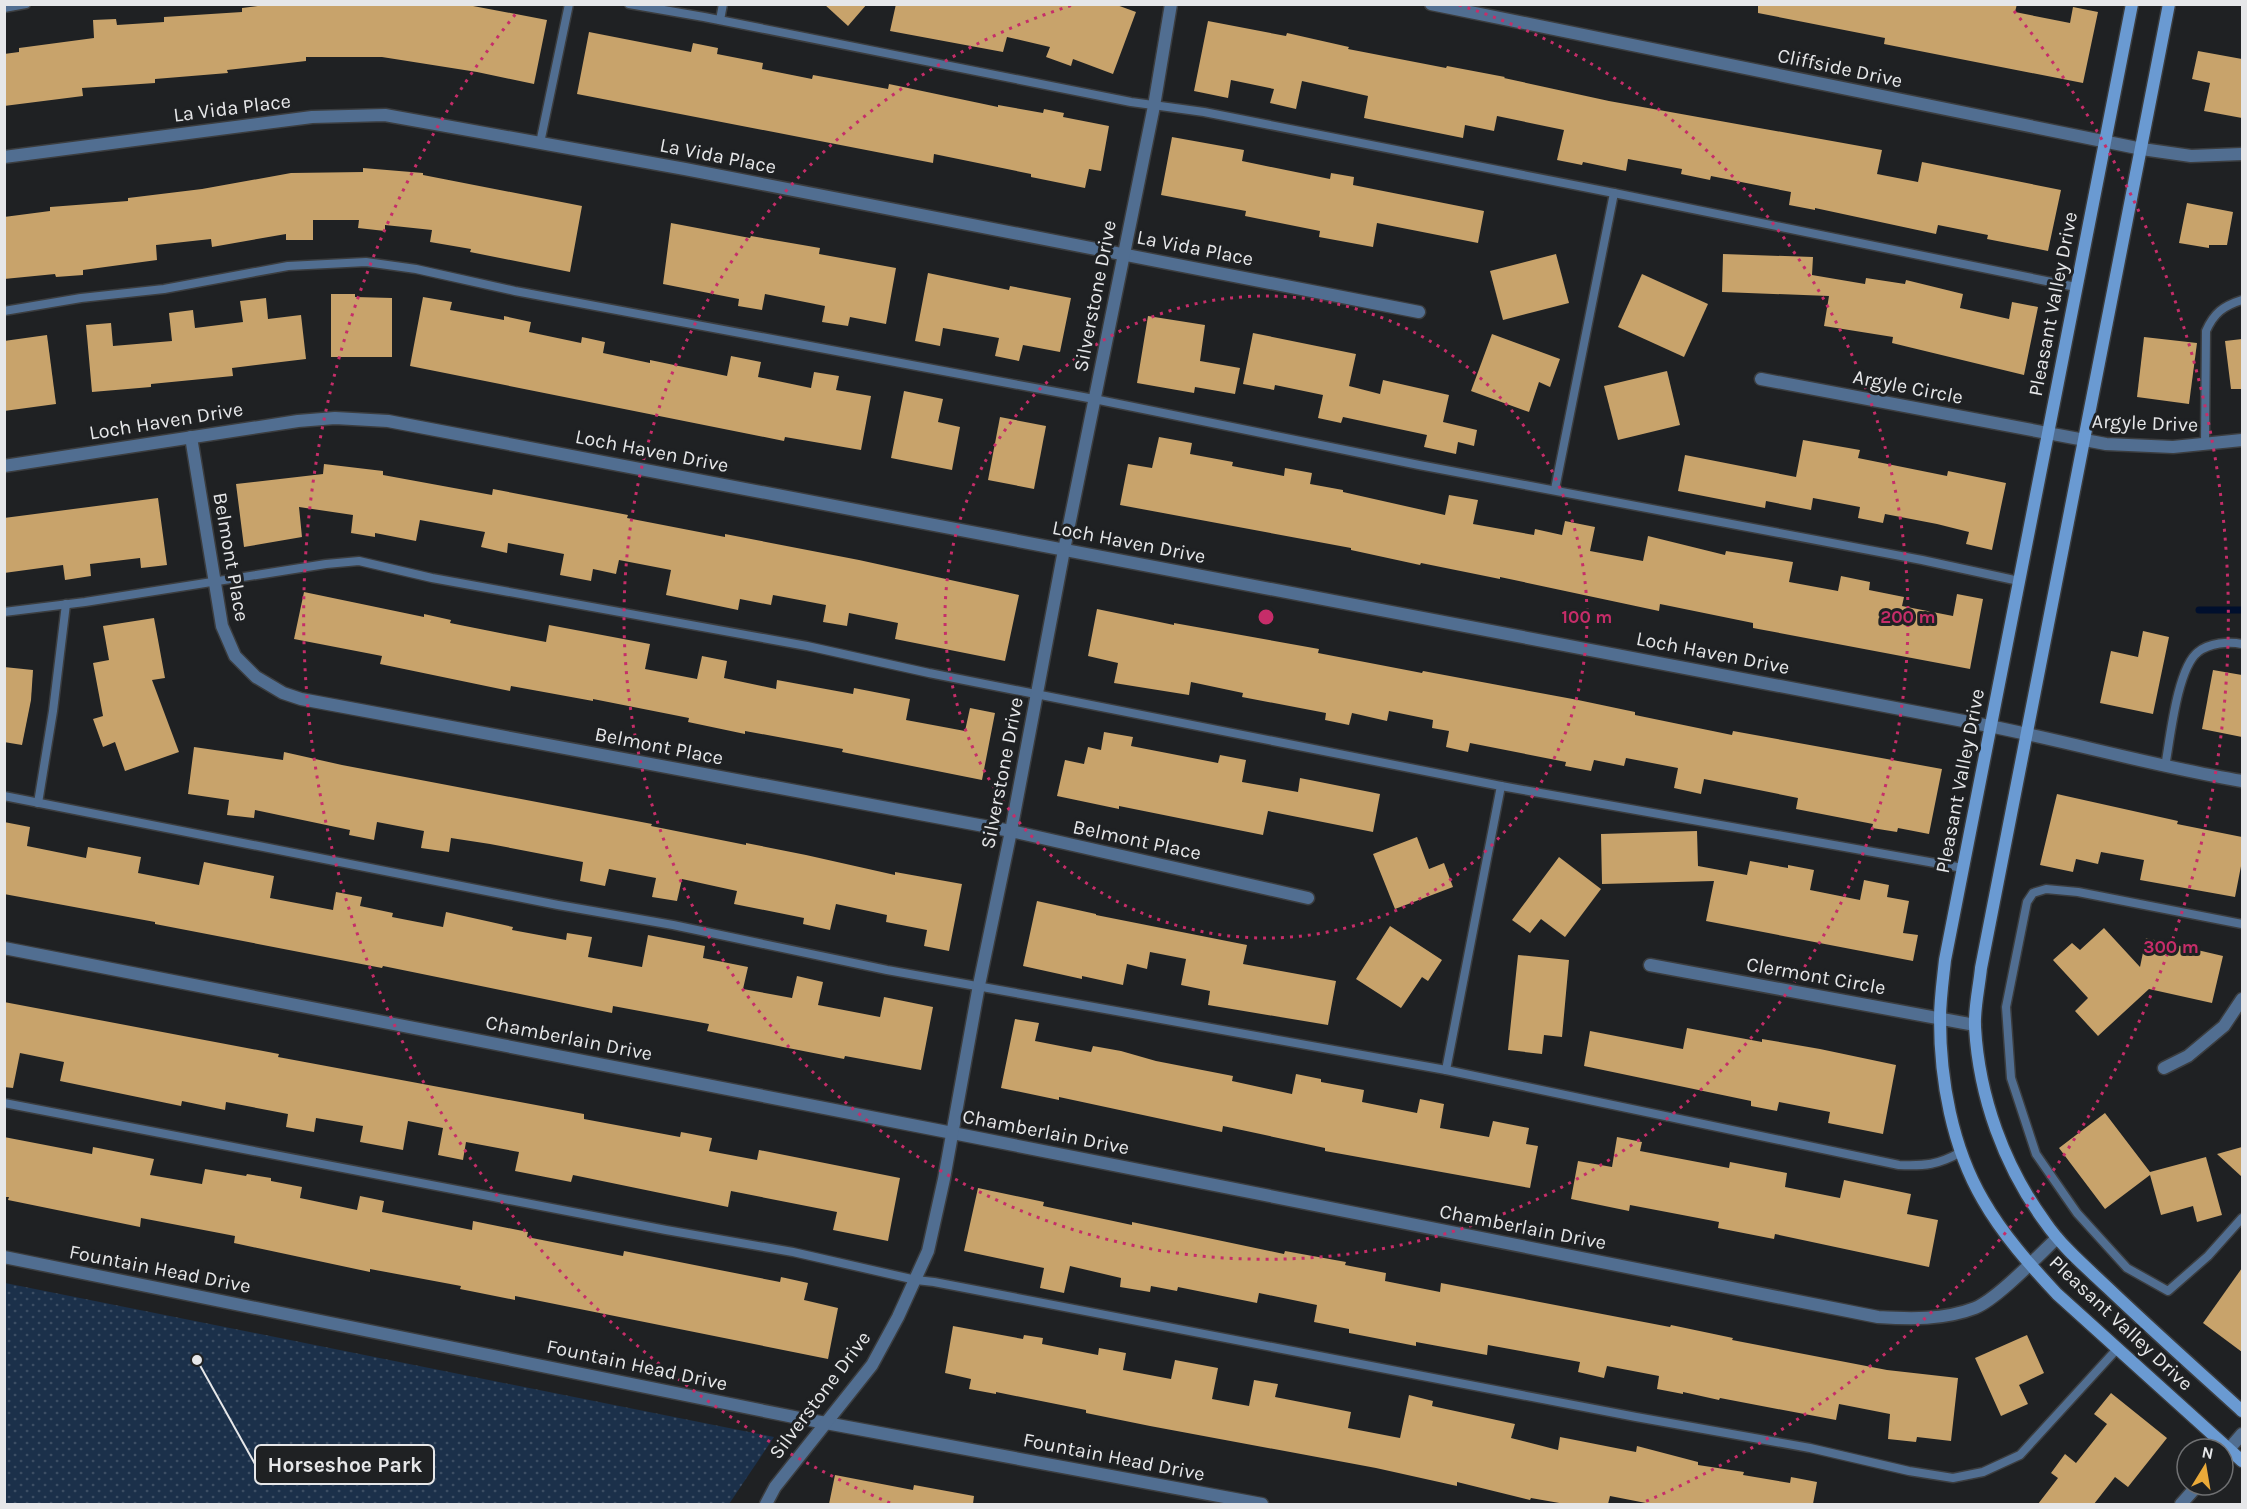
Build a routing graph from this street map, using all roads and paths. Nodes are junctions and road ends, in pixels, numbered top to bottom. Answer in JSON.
{"nodes":[{"id":1,"x":26,"y":4,"type":"edge"},
{"id":2,"x":569,"y":4,"type":"edge"},
{"id":3,"x":628,"y":4,"type":"edge"},
{"id":4,"x":723,"y":4,"type":"edge"},
{"id":5,"x":1171,"y":4,"type":"edge"},
{"id":6,"x":1431,"y":4,"type":"edge"},
{"id":7,"x":2132,"y":4,"type":"edge"},
{"id":8,"x":2169,"y":4,"type":"edge"},
{"id":9,"x":4,"y":8,"type":"edge"},
{"id":10,"x":1471,"y":8,"type":"edge"},
{"id":11,"x":720,"y":20,"type":"junction"},
{"id":12,"x":1154,"y":106,"type":"junction"},
{"id":13,"x":2105,"y":142,"type":"junction"},
{"id":14,"x":540,"y":143,"type":"junction"},
{"id":15,"x":2142,"y":149,"type":"junction"},
{"id":16,"x":2242,"y":154,"type":"edge"},
{"id":17,"x":4,"y":157,"type":"edge"},
{"id":18,"x":1614,"y":193,"type":"junction"},
{"id":19,"x":1123,"y":255,"type":"junction"},
{"id":20,"x":2076,"y":287,"type":"junction"},
{"id":21,"x":2242,"y":300,"type":"edge"},
{"id":22,"x":4,"y":311,"type":"edge"},
{"id":23,"x":1419,"y":312,"type":"dead end"},
{"id":24,"x":1761,"y":379,"type":"dead end"},
{"id":25,"x":1094,"y":399,"type":"junction"},
{"id":26,"x":2048,"y":434,"type":"junction"},
{"id":27,"x":191,"y":436,"type":"junction"},
{"id":28,"x":2242,"y":440,"type":"edge"},
{"id":29,"x":2084,"y":441,"type":"junction"},
{"id":30,"x":2205,"y":444,"type":"junction"},
{"id":31,"x":4,"y":466,"type":"edge"},
{"id":32,"x":1555,"y":489,"type":"junction"},
{"id":33,"x":1064,"y":550,"type":"junction"},
{"id":34,"x":2019,"y":581,"type":"junction"},
{"id":35,"x":214,"y":582,"type":"junction"},
{"id":36,"x":66,"y":604,"type":"junction"},
{"id":37,"x":4,"y":612,"type":"edge"},
{"id":38,"x":2242,"y":644,"type":"edge"},
{"id":39,"x":1037,"y":694,"type":"junction"},
{"id":40,"x":1991,"y":726,"type":"junction"},
{"id":41,"x":2027,"y":733,"type":"junction"},
{"id":42,"x":2165,"y":767,"type":"junction"},
{"id":43,"x":2242,"y":781,"type":"edge"},
{"id":44,"x":1501,"y":786,"type":"junction"},
{"id":45,"x":4,"y":796,"type":"edge"},
{"id":46,"x":38,"y":802,"type":"junction"},
{"id":47,"x":1011,"y":831,"type":"junction"},
{"id":48,"x":1963,"y":868,"type":"junction"},
{"id":49,"x":1308,"y":898,"type":"dead end"},
{"id":50,"x":2242,"y":924,"type":"edge"},
{"id":51,"x":4,"y":948,"type":"edge"},
{"id":52,"x":1650,"y":965,"type":"dead end"},
{"id":53,"x":979,"y":985,"type":"junction"},
{"id":54,"x":2242,"y":999,"type":"edge"},
{"id":55,"x":1940,"y":1019,"type":"junction"},
{"id":56,"x":1975,"y":1025,"type":"junction"},
{"id":57,"x":2164,"y":1068,"type":"dead end"},
{"id":58,"x":1446,"y":1070,"type":"junction"},
{"id":59,"x":4,"y":1103,"type":"edge"},
{"id":60,"x":952,"y":1133,"type":"junction"},
{"id":61,"x":1961,"y":1152,"type":"junction"},
{"id":62,"x":2242,"y":1218,"type":"edge"},
{"id":63,"x":2057,"y":1238,"type":"junction"},
{"id":64,"x":4,"y":1257,"type":"edge"},
{"id":65,"x":2029,"y":1264,"type":"junction"},
{"id":66,"x":916,"y":1280,"type":"junction"},
{"id":67,"x":2117,"y":1350,"type":"junction"},
{"id":68,"x":2242,"y":1411,"type":"edge"},
{"id":69,"x":826,"y":1423,"type":"junction"},
{"id":70,"x":2210,"y":1437,"type":"edge"},
{"id":71,"x":766,"y":1504,"type":"edge"},
{"id":72,"x":1262,"y":1504,"type":"edge"}],
"edges":[{"from":1,"to":9,"type":"lane"},
{"from":2,"to":14,"type":"lane"},
{"from":3,"to":11,"type":"lane"},
{"from":4,"to":11,"type":"lane"},
{"from":5,"to":12,"type":"street","name":"Silverstone Drive"},
{"from":6,"to":10,"type":"street","name":"Cliffside Drive"},
{"from":7,"to":13,"type":"street","name":"Pleasant Valley Drive"},
{"from":8,"to":15,"type":"street","name":"Pleasant Valley Drive"},
{"from":10,"to":13,"type":"street","name":"Cliffside Drive"},
{"from":11,"to":12,"type":"lane"},
{"from":12,"to":18,"type":"lane"},
{"from":12,"to":19,"type":"street","name":"Silverstone Drive"},
{"from":13,"to":15,"type":"street","name":"Cliffside Drive"},
{"from":13,"to":20,"type":"street","name":"Pleasant Valley Drive"},
{"from":14,"to":17,"type":"street","name":"La Vida Place"},
{"from":14,"to":19,"type":"street","name":"La Vida Place"},
{"from":15,"to":16,"type":"street","name":"Cliffside Drive"},
{"from":15,"to":29,"type":"street","name":"Pleasant Valley Drive"},
{"from":18,"to":20,"type":"lane"},
{"from":18,"to":32,"type":"lane"},
{"from":19,"to":23,"type":"street","name":"La Vida Place"},
{"from":19,"to":25,"type":"street","name":"Silverstone Drive"},
{"from":20,"to":26,"type":"street","name":"Pleasant Valley Drive"},
{"from":21,"to":30,"type":"lane"},
{"from":22,"to":25,"type":"lane"},
{"from":24,"to":26,"type":"street","name":"Argyle Circle"},
{"from":25,"to":32,"type":"lane"},
{"from":25,"to":33,"type":"street","name":"Silverstone Drive"},
{"from":26,"to":29,"type":"street","name":"Argyle Drive"},
{"from":26,"to":34,"type":"street","name":"Pleasant Valley Drive"},
{"from":27,"to":31,"type":"street","name":"Loch Haven Drive"},
{"from":27,"to":33,"type":"street","name":"Loch Haven Drive"},
{"from":27,"to":35,"type":"street","name":"Belmont Place"},
{"from":28,"to":30,"type":"street","name":"Argyle Drive"},
{"from":29,"to":30,"type":"street","name":"Argyle Drive"},
{"from":29,"to":41,"type":"street","name":"Pleasant Valley Drive"},
{"from":32,"to":34,"type":"lane"},
{"from":33,"to":39,"type":"street","name":"Silverstone Drive"},
{"from":33,"to":40,"type":"street","name":"Loch Haven Drive"},
{"from":34,"to":40,"type":"street","name":"Pleasant Valley Drive"},
{"from":35,"to":36,"type":"lane"},
{"from":35,"to":39,"type":"lane"},
{"from":35,"to":47,"type":"street","name":"Belmont Place"},
{"from":36,"to":37,"type":"lane"},
{"from":36,"to":46,"type":"lane"},
{"from":38,"to":42,"type":"lane"},
{"from":39,"to":44,"type":"lane"},
{"from":39,"to":47,"type":"street","name":"Silverstone Drive"},
{"from":40,"to":41,"type":"street","name":"Loch Haven Drive"},
{"from":40,"to":48,"type":"street","name":"Pleasant Valley Drive"},
{"from":41,"to":42,"type":"street","name":"Loch Haven Drive"},
{"from":41,"to":56,"type":"street","name":"Pleasant Valley Drive"},
{"from":42,"to":43,"type":"street","name":"Loch Haven Drive"},
{"from":44,"to":48,"type":"lane"},
{"from":44,"to":58,"type":"lane"},
{"from":45,"to":46,"type":"lane"},
{"from":46,"to":53,"type":"lane"},
{"from":47,"to":49,"type":"street","name":"Belmont Place"},
{"from":47,"to":53,"type":"street","name":"Silverstone Drive"},
{"from":48,"to":55,"type":"street","name":"Pleasant Valley Drive"},
{"from":50,"to":62,"type":"lane"},
{"from":51,"to":60,"type":"street","name":"Chamberlain Drive"},
{"from":52,"to":55,"type":"street","name":"Clermont Circle"},
{"from":53,"to":58,"type":"lane"},
{"from":53,"to":60,"type":"street","name":"Silverstone Drive"},
{"from":54,"to":57,"type":"street"},
{"from":55,"to":56,"type":"street","name":"Clermont Circle"},
{"from":55,"to":61,"type":"street","name":"Pleasant Valley Drive"},
{"from":56,"to":63,"type":"street","name":"Pleasant Valley Drive"},
{"from":58,"to":61,"type":"lane"},
{"from":59,"to":66,"type":"lane"},
{"from":60,"to":65,"type":"street","name":"Chamberlain Drive"},
{"from":60,"to":66,"type":"street","name":"Silverstone Drive"},
{"from":61,"to":65,"type":"street","name":"Pleasant Valley Drive"},
{"from":63,"to":65,"type":"street","name":"Chamberlain Drive"},
{"from":63,"to":68,"type":"street","name":"Pleasant Valley Drive"},
{"from":64,"to":69,"type":"street","name":"Fountain Head Drive"},
{"from":65,"to":67,"type":"street","name":"Pleasant Valley Drive"},
{"from":66,"to":67,"type":"lane"},
{"from":66,"to":69,"type":"street","name":"Silverstone Drive"},
{"from":67,"to":70,"type":"street","name":"Pleasant Valley Drive"},
{"from":69,"to":71,"type":"street","name":"Silverstone Drive"},
{"from":69,"to":72,"type":"street","name":"Fountain Head Drive"}]}
